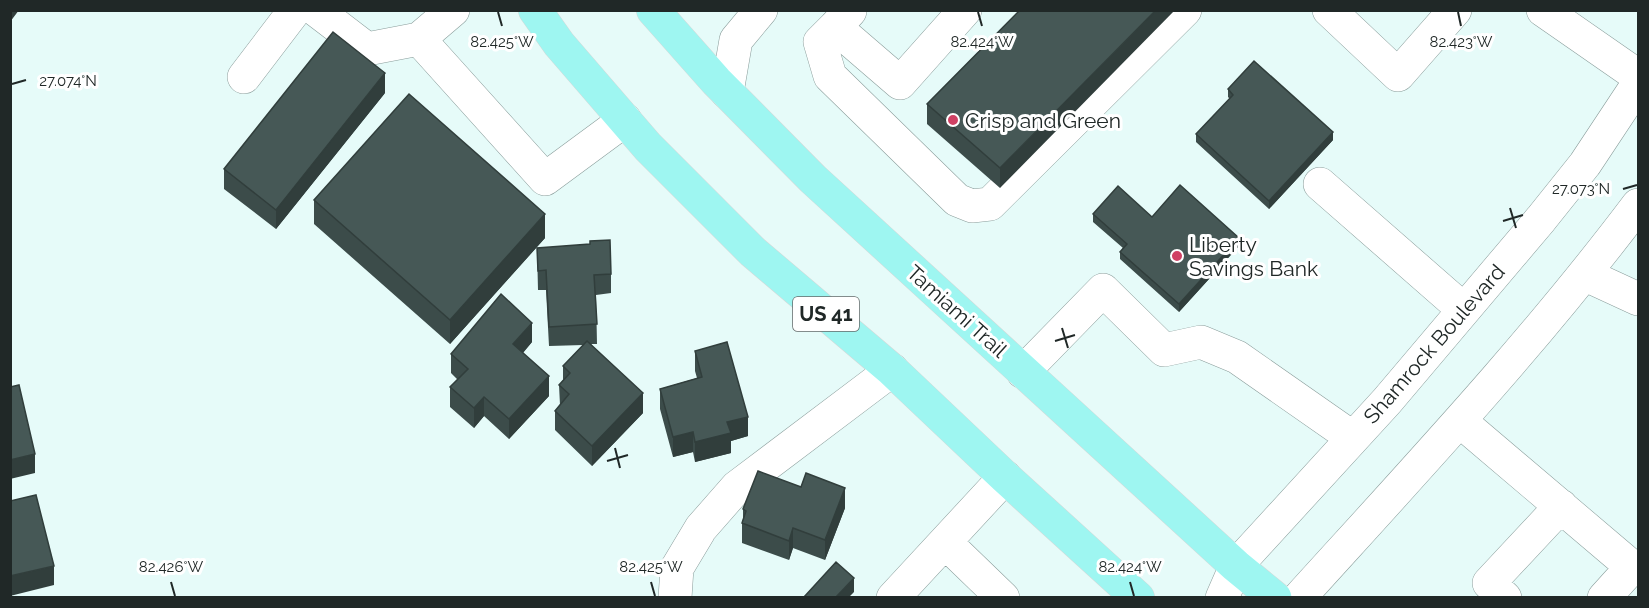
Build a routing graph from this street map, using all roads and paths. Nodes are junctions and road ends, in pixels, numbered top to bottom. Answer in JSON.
{"nodes":[{"id":1,"x":295,"y":10,"type":"edge"},
{"id":2,"x":316,"y":10,"type":"edge"},
{"id":3,"x":453,"y":10,"type":"edge"},
{"id":4,"x":535,"y":10,"type":"edge"},
{"id":5,"x":653,"y":10,"type":"edge"},
{"id":6,"x":761,"y":10,"type":"edge"},
{"id":7,"x":965,"y":10,"type":"edge"},
{"id":8,"x":1185,"y":10,"type":"edge"},
{"id":9,"x":1455,"y":10,"type":"edge"},
{"id":10,"x":1544,"y":10,"type":"edge"},
{"id":11,"x":1337,"y":13,"type":"edge"},
{"id":12,"x":843,"y":19,"type":"edge"},
{"id":13,"x":419,"y":39,"type":"junction"},
{"id":14,"x":1638,"y":76,"type":"edge"},
{"id":15,"x":244,"y":77,"type":"dead end"},
{"id":16,"x":1638,"y":84,"type":"edge"},
{"id":17,"x":727,"y":92,"type":"junction"},
{"id":18,"x":625,"y":120,"type":"junction"},
{"id":19,"x":1320,"y":184,"type":"dead end"},
{"id":20,"x":1638,"y":205,"type":"edge"},
{"id":21,"x":1586,"y":275,"type":"junction"},
{"id":22,"x":1638,"y":299,"type":"edge"},
{"id":23,"x":1464,"y":310,"type":"junction"},
{"id":24,"x":892,"y":370,"type":"junction"},
{"id":25,"x":1023,"y":372,"type":"junction"},
{"id":26,"x":1460,"y":421,"type":"junction"},
{"id":27,"x":1353,"y":438,"type":"junction"},
{"id":28,"x":1005,"y":477,"type":"junction"},
{"id":29,"x":1561,"y":506,"type":"junction"},
{"id":30,"x":945,"y":542,"type":"junction"},
{"id":31,"x":1236,"y":566,"type":"junction"},
{"id":32,"x":899,"y":596,"type":"edge"},
{"id":33,"x":675,"y":597,"type":"edge"},
{"id":34,"x":1003,"y":597,"type":"edge"},
{"id":35,"x":1138,"y":597,"type":"edge"},
{"id":36,"x":1222,"y":597,"type":"edge"},
{"id":37,"x":1275,"y":597,"type":"edge"},
{"id":38,"x":1299,"y":597,"type":"edge"},
{"id":39,"x":1505,"y":597,"type":"edge"},
{"id":40,"x":1604,"y":597,"type":"edge"}],
"edges":[{"from":1,"to":15,"type":"street"},
{"from":2,"to":13,"type":"street"},
{"from":3,"to":13,"type":"street"},
{"from":4,"to":18,"type":"main road","number":"US 41"},
{"from":5,"to":17,"type":"main road","name":"Tamiami Trail"},
{"from":6,"to":17,"type":"street"},
{"from":7,"to":12,"type":"street"},
{"from":8,"to":12,"type":"street"},
{"from":9,"to":11,"type":"street"},
{"from":10,"to":14,"type":"street"},
{"from":13,"to":18,"type":"street"},
{"from":16,"to":23,"type":"street","name":"Shamrock Boulevard"},
{"from":17,"to":25,"type":"main road","name":"Tamiami Trail"},
{"from":18,"to":24,"type":"main road","number":"US 41"},
{"from":19,"to":23,"type":"street"},
{"from":20,"to":21,"type":"street"},
{"from":21,"to":22,"type":"street"},
{"from":21,"to":26,"type":"street"},
{"from":23,"to":27,"type":"street","name":"Shamrock Boulevard"},
{"from":24,"to":28,"type":"main road","number":"US 41"},
{"from":24,"to":33,"type":"street"},
{"from":25,"to":27,"type":"street"},
{"from":25,"to":31,"type":"main road","name":"Tamiami Trail"},
{"from":26,"to":29,"type":"street"},
{"from":26,"to":38,"type":"street"},
{"from":27,"to":31,"type":"street","name":"Shamrock Boulevard"},
{"from":28,"to":30,"type":"street"},
{"from":28,"to":35,"type":"main road","number":"US 41"},
{"from":29,"to":39,"type":"street"},
{"from":29,"to":40,"type":"street"},
{"from":30,"to":32,"type":"street"},
{"from":30,"to":34,"type":"street"},
{"from":31,"to":36,"type":"street","name":"Shamrock Boulevard"},
{"from":31,"to":37,"type":"main road","name":"Tamiami Trail"}]}
